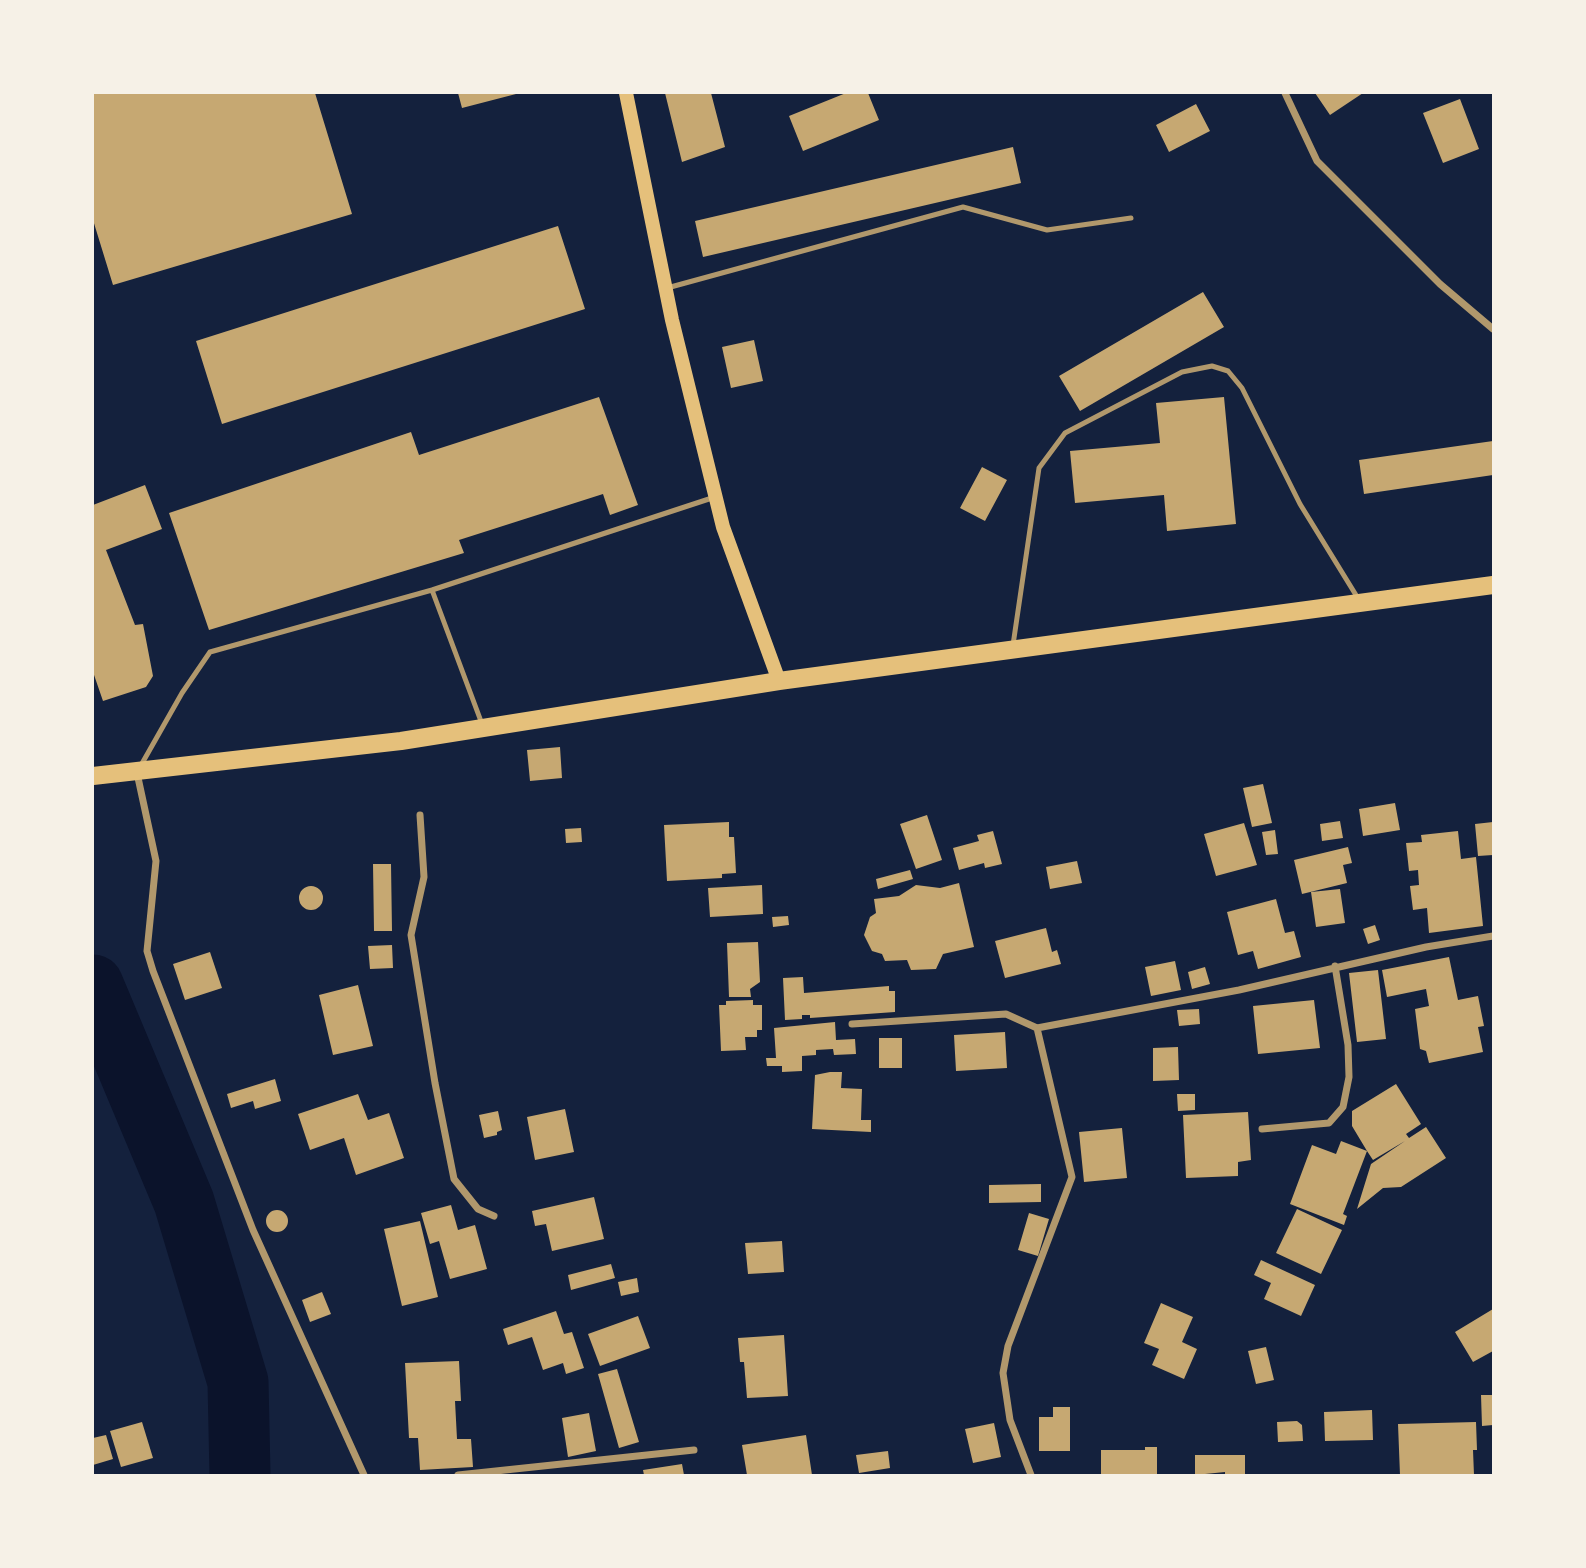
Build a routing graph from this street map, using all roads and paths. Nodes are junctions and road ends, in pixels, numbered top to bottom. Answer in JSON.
{"nodes":[{"id":1,"x":626,"y":93,"type":"edge"},
{"id":2,"x":1285,"y":93,"type":"edge"},
{"id":3,"x":1132,"y":218,"type":"dead end"},
{"id":4,"x":667,"y":288,"type":"junction"},
{"id":5,"x":1493,"y":329,"type":"edge"},
{"id":6,"x":715,"y":497,"type":"junction"},
{"id":7,"x":1493,"y":585,"type":"edge"},
{"id":8,"x":432,"y":590,"type":"junction"},
{"id":9,"x":1360,"y":603,"type":"junction"},
{"id":10,"x":1012,"y":650,"type":"junction"},
{"id":11,"x":779,"y":681,"type":"junction"},
{"id":12,"x":484,"y":728,"type":"junction"},
{"id":13,"x":136,"y":772,"type":"junction"},
{"id":14,"x":93,"y":776,"type":"edge"},
{"id":15,"x":420,"y":815,"type":"dead end"},
{"id":16,"x":1493,"y":936,"type":"edge"},
{"id":17,"x":1335,"y":966,"type":"junction"},
{"id":18,"x":852,"y":1024,"type":"dead end"},
{"id":19,"x":1037,"y":1028,"type":"junction"},
{"id":20,"x":1262,"y":1129,"type":"dead end"},
{"id":21,"x":494,"y":1216,"type":"dead end"},
{"id":22,"x":694,"y":1450,"type":"dead end"},
{"id":23,"x":364,"y":1475,"type":"edge"},
{"id":24,"x":458,"y":1475,"type":"edge"},
{"id":25,"x":1031,"y":1475,"type":"edge"}],
"edges":[{"from":1,"to":4,"type":"main road"},
{"from":2,"to":5,"type":"street"},
{"from":3,"to":4,"type":"lane"},
{"from":4,"to":6,"type":"main road"},
{"from":6,"to":8,"type":"lane"},
{"from":6,"to":11,"type":"main road"},
{"from":7,"to":9,"type":"main road"},
{"from":8,"to":12,"type":"lane"},
{"from":8,"to":13,"type":"lane"},
{"from":9,"to":10,"type":"main road"},
{"from":9,"to":10,"type":"lane"},
{"from":10,"to":11,"type":"main road"},
{"from":11,"to":12,"type":"main road"},
{"from":12,"to":13,"type":"main road"},
{"from":13,"to":14,"type":"main road"},
{"from":13,"to":23,"type":"street"},
{"from":15,"to":21,"type":"street"},
{"from":16,"to":17,"type":"street"},
{"from":17,"to":19,"type":"street"},
{"from":17,"to":20,"type":"street"},
{"from":18,"to":19,"type":"street"},
{"from":19,"to":25,"type":"street"},
{"from":22,"to":24,"type":"street"}]}
